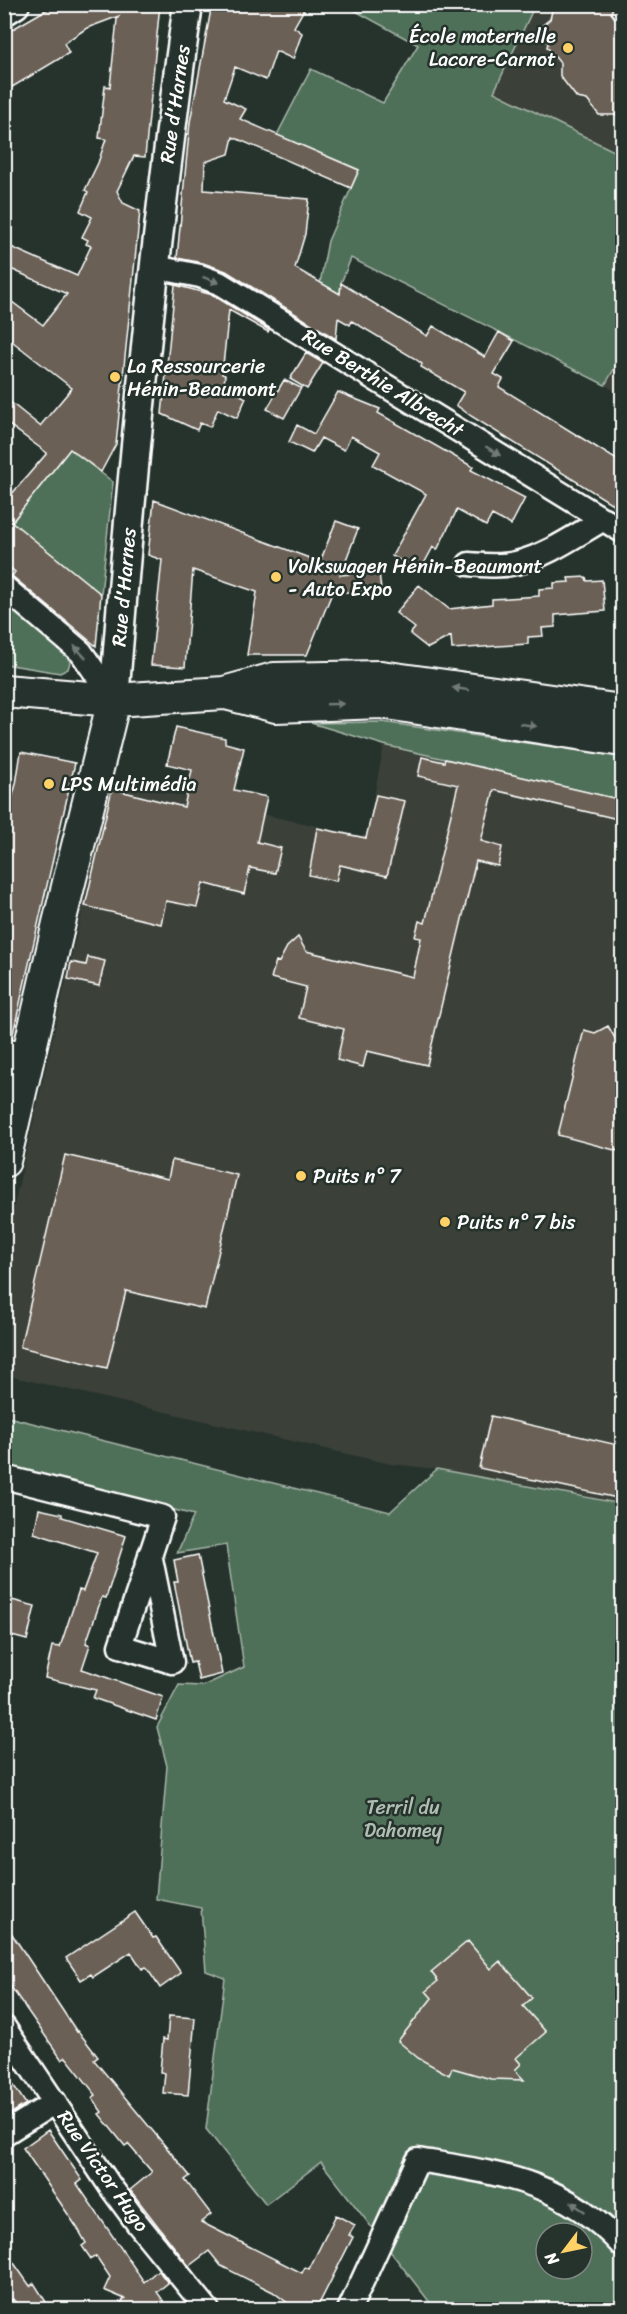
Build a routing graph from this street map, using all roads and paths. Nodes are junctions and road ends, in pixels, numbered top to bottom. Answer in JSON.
{"nodes":[{"id":1,"x":15,"y":4,"type":"edge"},
{"id":2,"x":189,"y":4,"type":"edge"},
{"id":3,"x":4,"y":10,"type":"edge"},
{"id":4,"x":155,"y":267,"type":"junction"},
{"id":5,"x":613,"y":525,"type":"edge"},
{"id":6,"x":469,"y":564,"type":"dead end"},
{"id":7,"x":4,"y":587,"type":"edge"},
{"id":8,"x":4,"y":691,"type":"edge"},
{"id":9,"x":224,"y":693,"type":"junction"},
{"id":10,"x":114,"y":700,"type":"junction"},
{"id":11,"x":622,"y":711,"type":"edge"},
{"id":12,"x":622,"y":740,"type":"edge"},
{"id":13,"x":17,"y":1052,"type":"edge"},
{"id":14,"x":4,"y":1161,"type":"edge"},
{"id":15,"x":4,"y":1477,"type":"edge"},
{"id":16,"x":150,"y":1554,"type":"dead end"},
{"id":17,"x":4,"y":2027,"type":"edge"},
{"id":18,"x":55,"y":2102,"type":"junction"},
{"id":19,"x":4,"y":2134,"type":"edge"},
{"id":20,"x":622,"y":2245,"type":"edge"},
{"id":21,"x":208,"y":2310,"type":"edge"},
{"id":22,"x":349,"y":2310,"type":"edge"}],
"edges":[{"from":1,"to":3,"type":"street"},
{"from":2,"to":4,"type":"street","name":"Rue d'Harnes"},
{"from":4,"to":5,"type":"street","name":"Rue Berthie Albrecht","one_way":true},
{"from":4,"to":10,"type":"street","name":"Rue d'Harnes"},
{"from":5,"to":6,"type":"street","name":"Rue Berthie Albrecht"},
{"from":10,"to":7,"type":"street","one_way":true},
{"from":8,"to":10,"type":"main road"},
{"from":9,"to":10,"type":"main road"},
{"from":11,"to":9,"type":"main road","one_way":true},
{"from":9,"to":12,"type":"main road","one_way":true},
{"from":10,"to":13,"type":"main road","name":"Rue d'Harnes"},
{"from":13,"to":14,"type":"main road","name":"Rue d'Harnes"},
{"from":15,"to":16,"type":"street"},
{"from":17,"to":18,"type":"street","name":"Rue Victor Hugo"},
{"from":18,"to":19,"type":"street"},
{"from":18,"to":21,"type":"street","name":"Rue Victor Hugo"},
{"from":20,"to":22,"type":"street","one_way":true}]}
